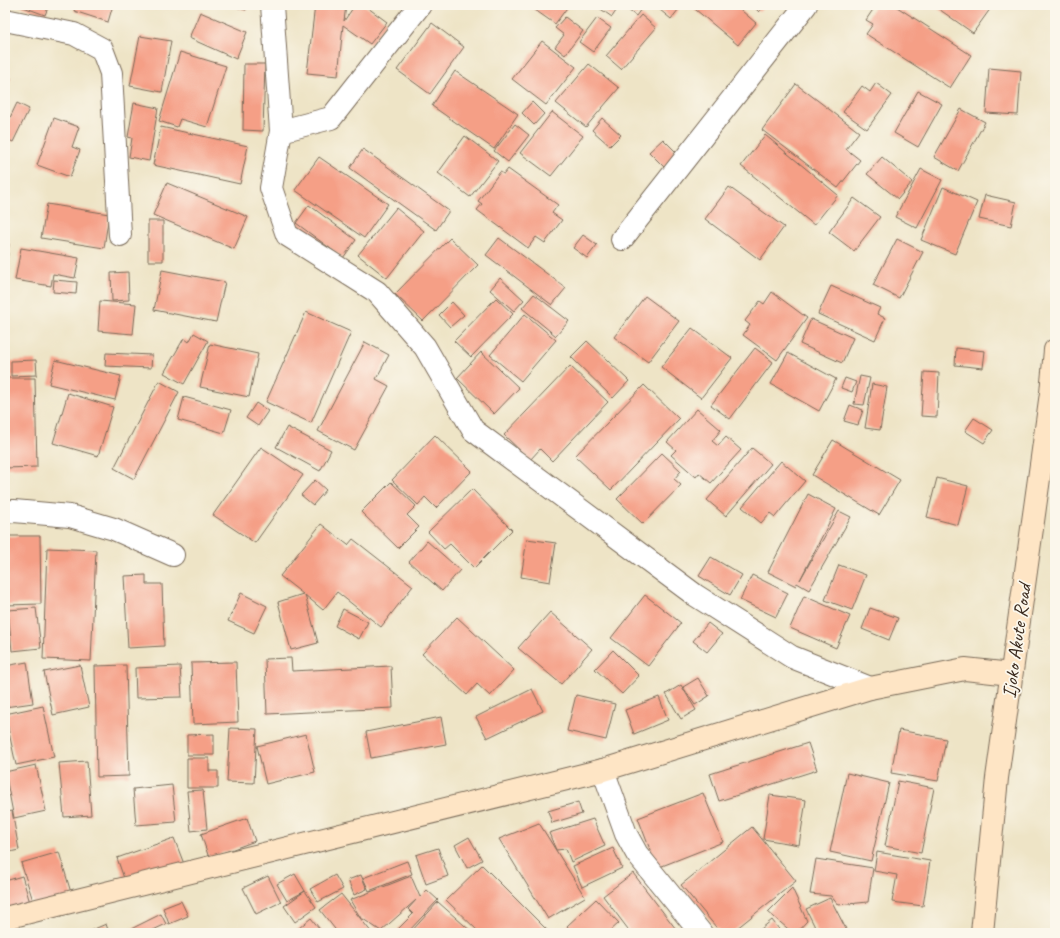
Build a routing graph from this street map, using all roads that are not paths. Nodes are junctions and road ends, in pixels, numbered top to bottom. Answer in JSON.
{"nodes":[{"id":1,"x":272,"y":5,"type":"edge"},
{"id":2,"x":420,"y":5,"type":"edge"},
{"id":3,"x":806,"y":5,"type":"edge"},
{"id":4,"x":5,"y":20,"type":"edge"},
{"id":5,"x":281,"y":131,"type":"junction"},
{"id":6,"x":120,"y":236,"type":"dead end"},
{"id":7,"x":622,"y":239,"type":"dead end"},
{"id":8,"x":1055,"y":350,"type":"edge"},
{"id":9,"x":1051,"y":413,"type":"edge"},
{"id":10,"x":5,"y":512,"type":"edge"},
{"id":11,"x":173,"y":555,"type":"dead end"},
{"id":12,"x":1011,"y":674,"type":"junction"},
{"id":13,"x":870,"y":688,"type":"junction"},
{"id":14,"x":603,"y":770,"type":"junction"},
{"id":15,"x":5,"y":918,"type":"edge"},
{"id":16,"x":701,"y":933,"type":"edge"},
{"id":17,"x":982,"y":933,"type":"edge"}],
"edges":[{"from":1,"to":5,"type":"street"},
{"from":2,"to":5,"type":"street"},
{"from":3,"to":7,"type":"street"},
{"from":4,"to":6,"type":"street"},
{"from":5,"to":13,"type":"street"},
{"from":8,"to":9,"type":"street","name":"Ijoko Akute Road"},
{"from":9,"to":12,"type":"street","name":"Ijoko Akute Road"},
{"from":10,"to":11,"type":"street"},
{"from":12,"to":13,"type":"street"},
{"from":12,"to":17,"type":"street","name":"Ijoko Akute Road"},
{"from":13,"to":14,"type":"street"},
{"from":14,"to":15,"type":"street"},
{"from":14,"to":16,"type":"street"}]}
